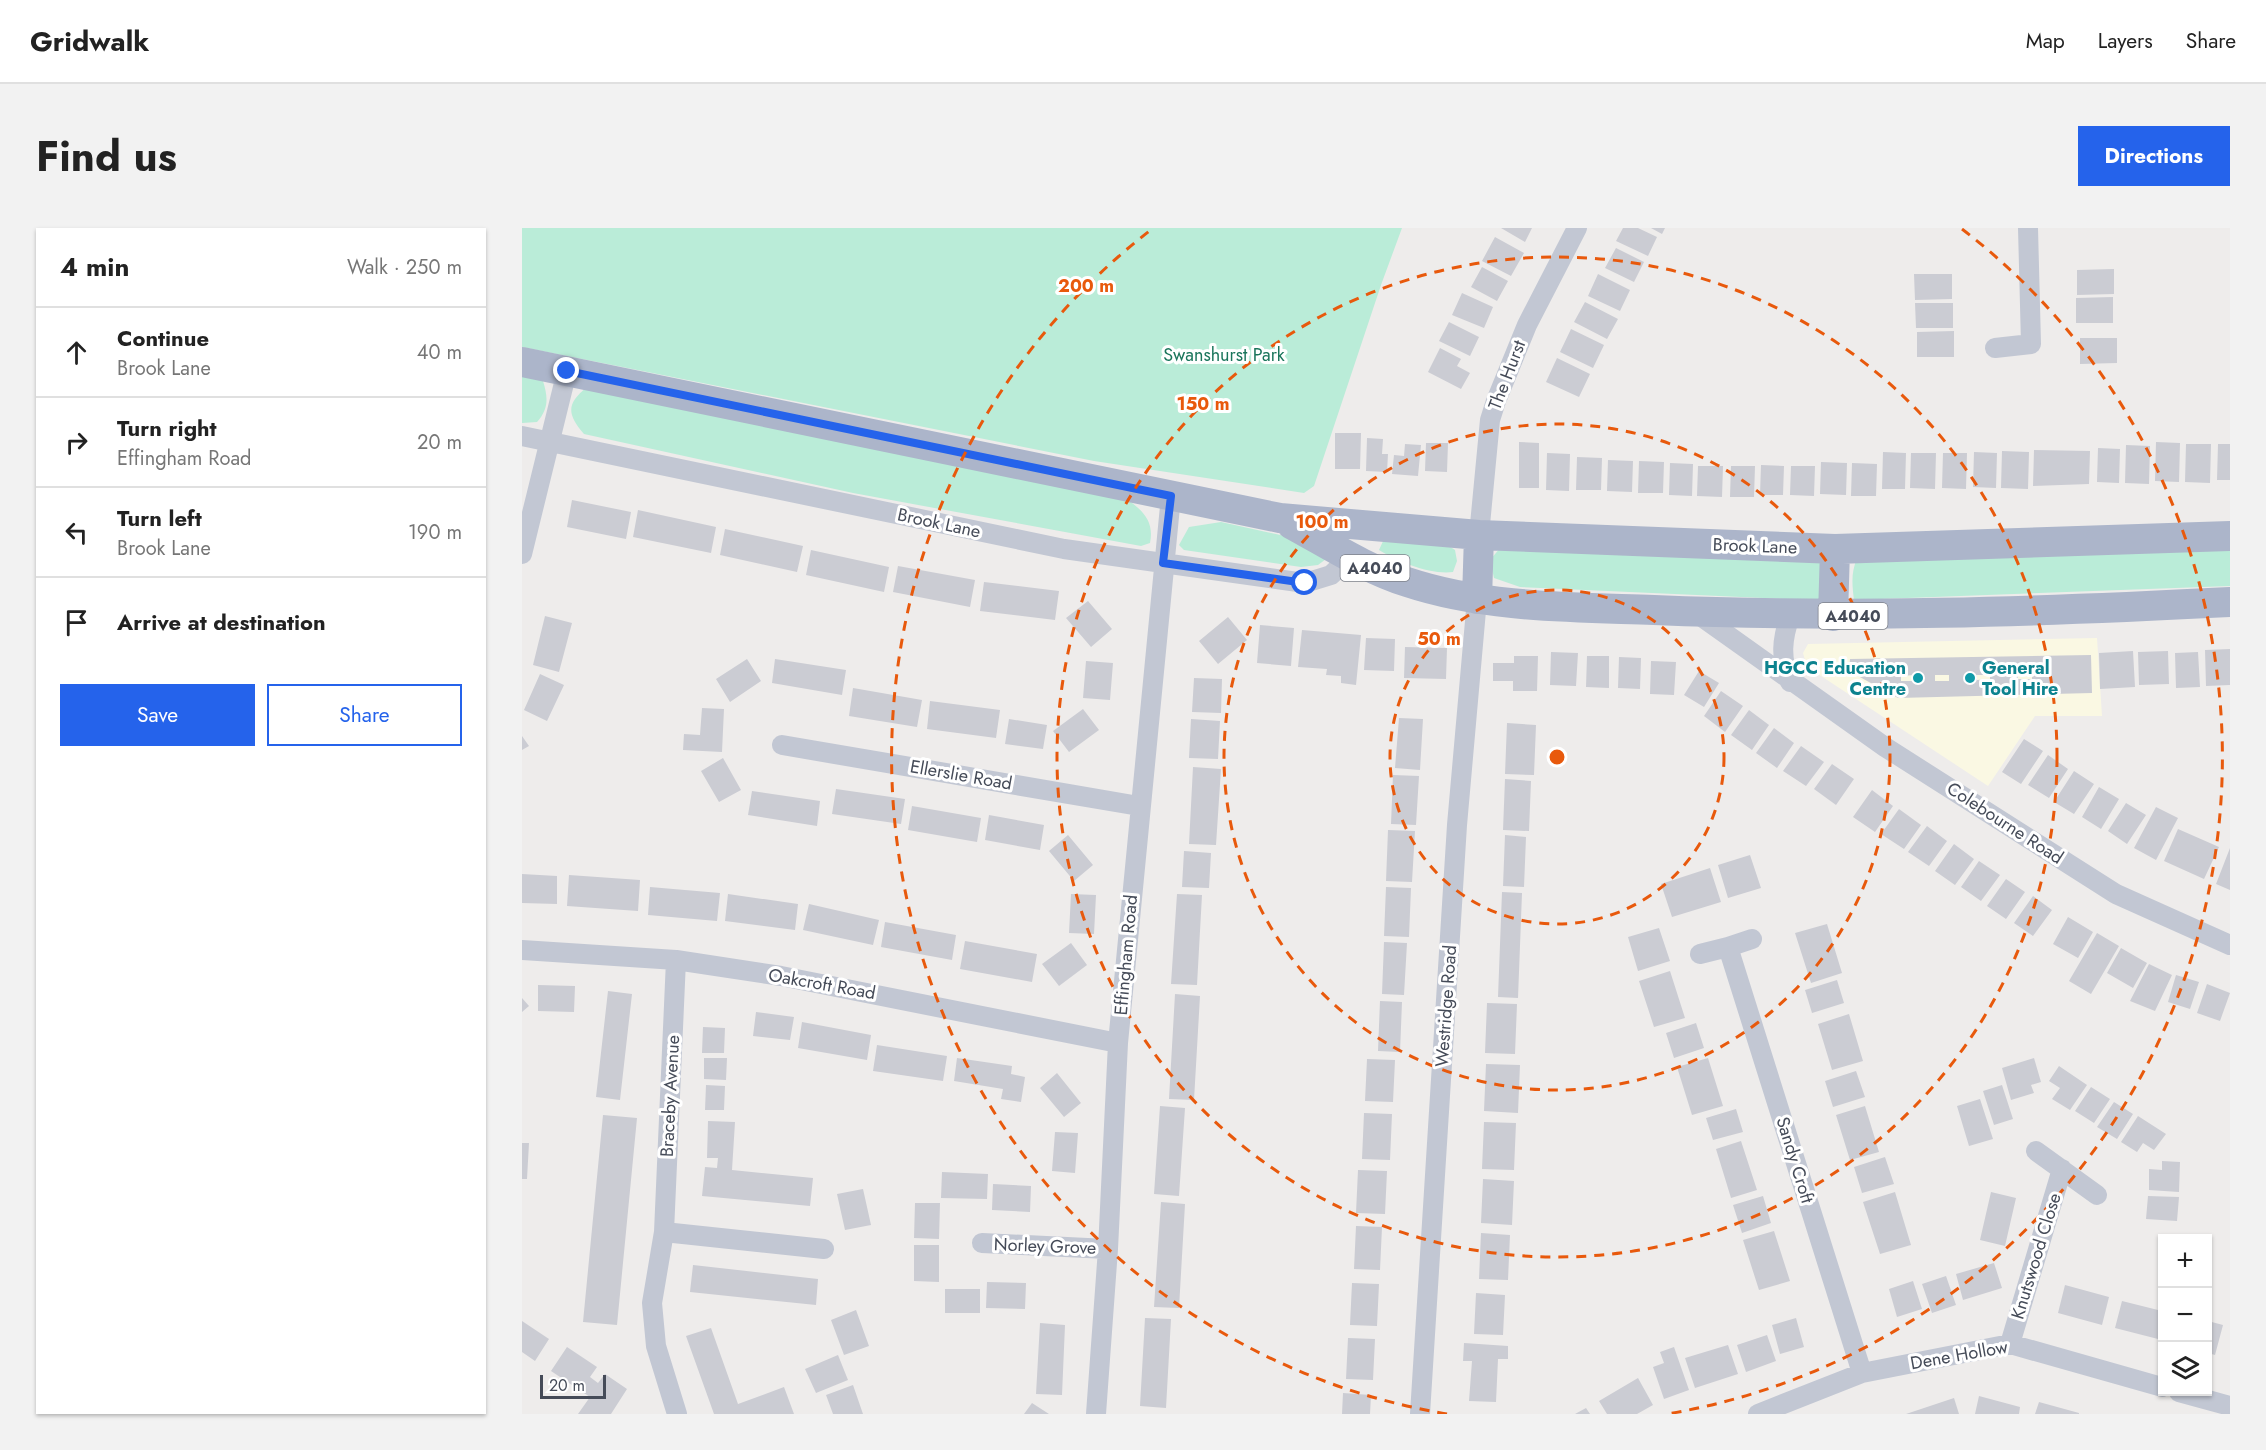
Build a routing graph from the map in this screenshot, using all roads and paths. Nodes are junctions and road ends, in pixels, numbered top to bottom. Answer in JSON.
{"nodes":[{"id":1,"x":1577,"y":228,"type":"edge"},
{"id":2,"x":2028,"y":228,"type":"edge"},
{"id":3,"x":1995,"y":348,"type":"dead end"},
{"id":4,"x":522,"y":362,"type":"edge"},
{"id":5,"x":567,"y":371,"type":"junction"},
{"id":6,"x":522,"y":436,"type":"edge"},
{"id":7,"x":550,"y":442,"type":"junction"},
{"id":8,"x":1171,"y":496,"type":"junction"},
{"id":9,"x":1280,"y":518,"type":"junction"},
{"id":10,"x":1479,"y":535,"type":"junction"},
{"id":11,"x":2230,"y":536,"type":"edge"},
{"id":12,"x":1835,"y":549,"type":"junction"},
{"id":13,"x":522,"y":554,"type":"edge"},
{"id":14,"x":1351,"y":556,"type":"junction"},
{"id":15,"x":1163,"y":563,"type":"junction"},
{"id":16,"x":1477,"y":599,"type":"junction"},
{"id":17,"x":2230,"y":602,"type":"edge"},
{"id":18,"x":1695,"y":612,"type":"junction"},
{"id":19,"x":1790,"y":616,"type":"junction"},
{"id":20,"x":1833,"y":616,"type":"junction"},
{"id":21,"x":1790,"y":682,"type":"junction"},
{"id":22,"x":782,"y":745,"type":"dead end"},
{"id":23,"x":1139,"y":806,"type":"junction"},
{"id":24,"x":1752,"y":939,"type":"dead end"},
{"id":25,"x":2230,"y":945,"type":"edge"},
{"id":26,"x":1728,"y":947,"type":"junction"},
{"id":27,"x":522,"y":951,"type":"edge"},
{"id":28,"x":1700,"y":954,"type":"dead end"},
{"id":29,"x":676,"y":960,"type":"junction"},
{"id":30,"x":1118,"y":1043,"type":"junction"},
{"id":31,"x":2036,"y":1151,"type":"dead end"},
{"id":32,"x":2062,"y":1169,"type":"junction"},
{"id":33,"x":2097,"y":1195,"type":"dead end"},
{"id":34,"x":663,"y":1232,"type":"junction"},
{"id":35,"x":982,"y":1243,"type":"dead end"},
{"id":36,"x":824,"y":1249,"type":"dead end"},
{"id":37,"x":1108,"y":1249,"type":"junction"},
{"id":38,"x":2010,"y":1344,"type":"junction"},
{"id":39,"x":1862,"y":1374,"type":"junction"},
{"id":40,"x":2158,"y":1386,"type":"edge"},
{"id":41,"x":2194,"y":1396,"type":"edge"},
{"id":42,"x":2230,"y":1406,"type":"edge"},
{"id":43,"x":677,"y":1414,"type":"edge"},
{"id":44,"x":1096,"y":1414,"type":"edge"},
{"id":45,"x":1420,"y":1414,"type":"edge"},
{"id":46,"x":1758,"y":1414,"type":"edge"}],
"edges":[{"from":1,"to":10,"type":"street","name":"The Hurst"},
{"from":2,"to":3,"type":"street"},
{"from":4,"to":5,"type":"main road","name":"Brook Lane","number":"A4040"},
{"from":5,"to":7,"type":"street"},
{"from":5,"to":8,"type":"main road","name":"Brook Lane","number":"A4040"},
{"from":6,"to":7,"type":"street","name":"Brook Lane"},
{"from":7,"to":13,"type":"street"},
{"from":7,"to":15,"type":"street","name":"Brook Lane"},
{"from":8,"to":9,"type":"main road","name":"Brook Lane","number":"A4040"},
{"from":8,"to":15,"type":"street","name":"Effingham Road"},
{"from":9,"to":10,"type":"main road","name":"Brook Lane","number":"A4040"},
{"from":9,"to":14,"type":"main road","name":"Brook Lane","number":"A4040"},
{"from":10,"to":12,"type":"main road","name":"Brook Lane","number":"A4040"},
{"from":10,"to":16,"type":"main road"},
{"from":11,"to":12,"type":"main road","name":"Brook Lane","number":"A4040"},
{"from":12,"to":20,"type":"main road"},
{"from":14,"to":15,"type":"street","name":"Brook Lane"},
{"from":14,"to":16,"type":"main road","name":"Brook Lane","number":"A4040"},
{"from":15,"to":23,"type":"street","name":"Effingham Road"},
{"from":16,"to":18,"type":"main road","name":"Brook Lane","number":"A4040"},
{"from":16,"to":45,"type":"street","name":"Westridge Road"},
{"from":17,"to":20,"type":"main road","name":"Brook Lane","number":"A4040"},
{"from":18,"to":19,"type":"main road","name":"Brook Lane","number":"A4040"},
{"from":18,"to":21,"type":"street","name":"Colebourne Road"},
{"from":19,"to":20,"type":"main road","name":"Brook Lane","number":"A4040"},
{"from":19,"to":21,"type":"street"},
{"from":21,"to":25,"type":"street","name":"Colebourne Road"},
{"from":22,"to":23,"type":"street","name":"Ellerslie Road"},
{"from":23,"to":30,"type":"street","name":"Effingham Road"},
{"from":24,"to":26,"type":"street"},
{"from":26,"to":28,"type":"street"},
{"from":26,"to":39,"type":"street","name":"Sandy Croft"},
{"from":27,"to":29,"type":"street","name":"Oakcroft Road"},
{"from":29,"to":30,"type":"street","name":"Oakcroft Road"},
{"from":29,"to":34,"type":"street","name":"Braceby Avenue"},
{"from":30,"to":37,"type":"street","name":"Effingham Road"},
{"from":31,"to":32,"type":"street","name":"Knutswood Close"},
{"from":32,"to":33,"type":"street","name":"Knutswood Close"},
{"from":32,"to":38,"type":"street","name":"Knutswood Close"},
{"from":34,"to":36,"type":"street"},
{"from":34,"to":43,"type":"street","name":"Braceby Avenue"},
{"from":35,"to":37,"type":"street","name":"Norley Grove"},
{"from":37,"to":44,"type":"street","name":"Effingham Road"},
{"from":38,"to":39,"type":"street","name":"Dene Hollow"},
{"from":38,"to":40,"type":"street","name":"Dene Hollow"},
{"from":39,"to":46,"type":"street","name":"Dene Hollow"},
{"from":41,"to":42,"type":"street"}]}
